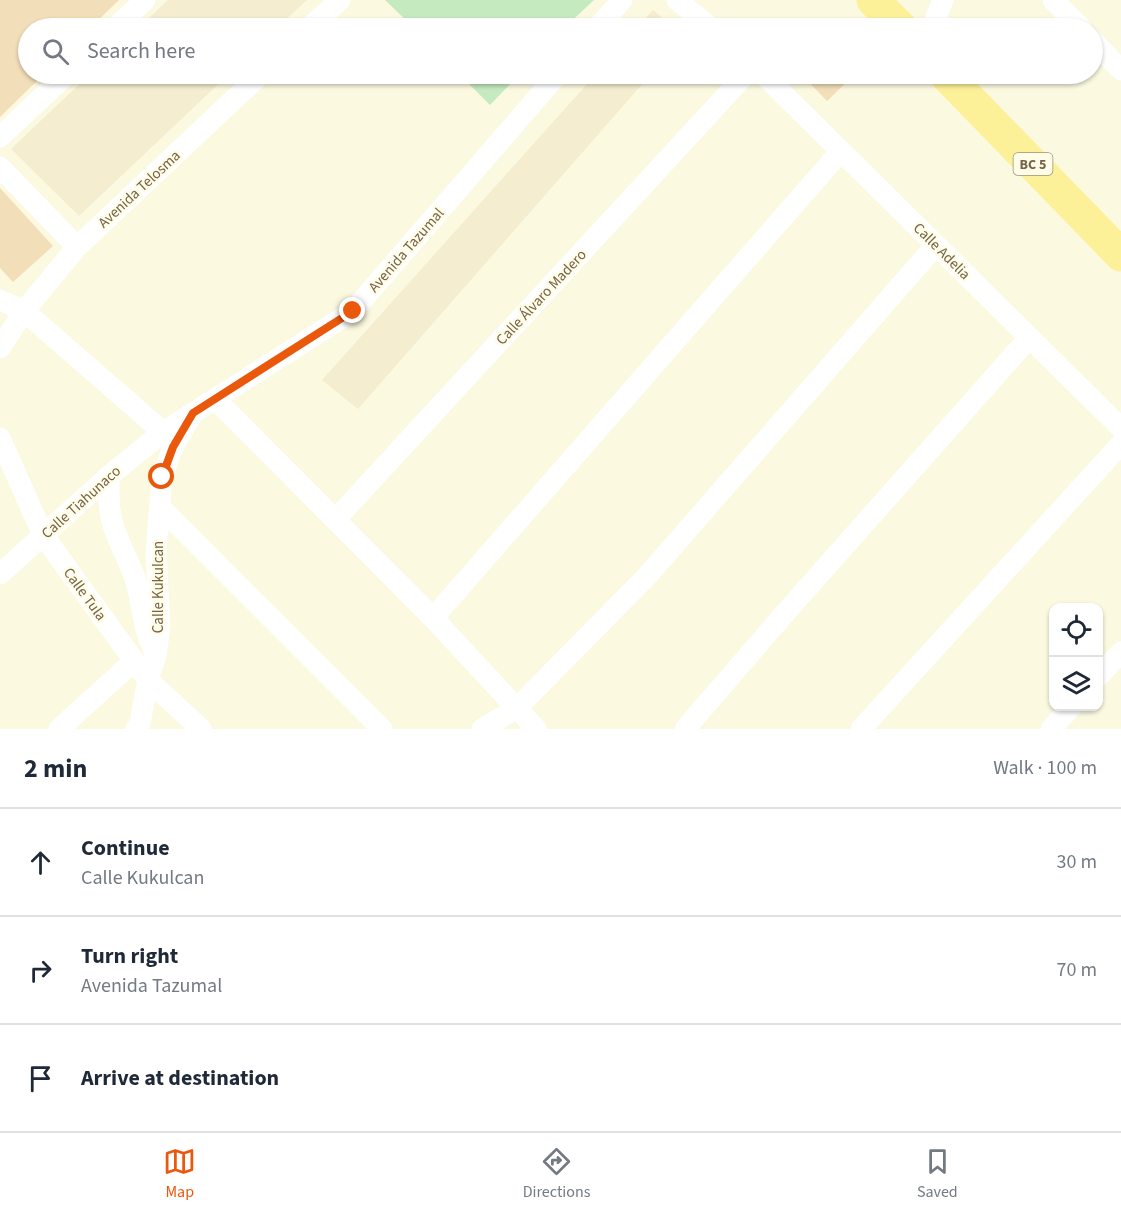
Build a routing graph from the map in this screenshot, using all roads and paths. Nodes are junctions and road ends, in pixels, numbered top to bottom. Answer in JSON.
{"nodes":[{"id":1,"x":145,"y":0,"type":"edge"},
{"id":2,"x":340,"y":0,"type":"edge"},
{"id":3,"x":622,"y":0,"type":"edge"},
{"id":4,"x":677,"y":0,"type":"edge"},
{"id":5,"x":873,"y":0,"type":"edge"},
{"id":6,"x":943,"y":0,"type":"edge"},
{"id":7,"x":1053,"y":0,"type":"edge"},
{"id":8,"x":126,"y":18,"type":"edge"},
{"id":9,"x":320,"y":18,"type":"edge"},
{"id":10,"x":606,"y":18,"type":"edge"},
{"id":11,"x":699,"y":18,"type":"edge"},
{"id":12,"x":891,"y":18,"type":"edge"},
{"id":13,"x":936,"y":18,"type":"edge"},
{"id":14,"x":1071,"y":18,"type":"edge"},
{"id":15,"x":1103,"y":51,"type":"edge"},
{"id":16,"x":1121,"y":70,"type":"edge"},
{"id":17,"x":56,"y":84,"type":"edge"},
{"id":18,"x":250,"y":84,"type":"edge"},
{"id":19,"x":549,"y":84,"type":"edge"},
{"id":20,"x":737,"y":84,"type":"edge"},
{"id":21,"x":773,"y":84,"type":"edge"},
{"id":22,"x":955,"y":84,"type":"edge"},
{"id":23,"x":0,"y":137,"type":"edge"},
{"id":24,"x":841,"y":151,"type":"junction"},
{"id":25,"x":0,"y":167,"type":"edge"},
{"id":26,"x":936,"y":245,"type":"junction"},
{"id":27,"x":77,"y":247,"type":"junction"},
{"id":28,"x":1121,"y":255,"type":"edge"},
{"id":29,"x":0,"y":300,"type":"edge"},
{"id":30,"x":24,"y":311,"type":"junction"},
{"id":31,"x":1029,"y":338,"type":"junction"},
{"id":32,"x":0,"y":348,"type":"edge"},
{"id":33,"x":215,"y":399,"type":"junction"},
{"id":34,"x":193,"y":413,"type":"junction"},
{"id":35,"x":1121,"y":428,"type":"edge"},
{"id":36,"x":163,"y":432,"type":"junction"},
{"id":37,"x":0,"y":438,"type":"edge"},
{"id":38,"x":1121,"y":444,"type":"edge"},
{"id":39,"x":109,"y":476,"type":"junction"},
{"id":40,"x":160,"y":507,"type":"junction"},
{"id":41,"x":335,"y":519,"type":"junction"},
{"id":42,"x":43,"y":535,"type":"junction"},
{"id":43,"x":0,"y":574,"type":"edge"},
{"id":44,"x":433,"y":618,"type":"junction"},
{"id":45,"x":1121,"y":652,"type":"edge"},
{"id":46,"x":156,"y":656,"type":"junction"},
{"id":47,"x":134,"y":661,"type":"junction"},
{"id":48,"x":1103,"y":672,"type":"edge"},
{"id":49,"x":148,"y":680,"type":"junction"},
{"id":50,"x":517,"y":708,"type":"junction"},
{"id":51,"x":1067,"y":711,"type":"edge"},
{"id":52,"x":138,"y":727,"type":"edge"},
{"id":53,"x":59,"y":729,"type":"edge"},
{"id":54,"x":201,"y":729,"type":"edge"},
{"id":55,"x":382,"y":729,"type":"edge"},
{"id":56,"x":482,"y":729,"type":"edge"},
{"id":57,"x":536,"y":729,"type":"edge"},
{"id":58,"x":685,"y":729,"type":"edge"},
{"id":59,"x":861,"y":729,"type":"edge"},
{"id":60,"x":1051,"y":729,"type":"edge"}],
"edges":[{"from":1,"to":8,"type":"street"},
{"from":2,"to":9,"type":"street"},
{"from":3,"to":10,"type":"street"},
{"from":4,"to":11,"type":"street"},
{"from":5,"to":12,"type":"main road"},
{"from":6,"to":13,"type":"street"},
{"from":7,"to":14,"type":"street"},
{"from":15,"to":16,"type":"street"},
{"from":17,"to":23,"type":"street"},
{"from":18,"to":27,"type":"street","name":"Avenida Telosma"},
{"from":19,"to":33,"type":"street","name":"Avenida Tazumal"},
{"from":20,"to":41,"type":"street","name":"Calle Álvaro Madero"},
{"from":21,"to":24,"type":"street","name":"Calle Adelia"},
{"from":22,"to":28,"type":"main road","number":"BC 5"},
{"from":24,"to":26,"type":"street","name":"Calle Adelia"},
{"from":24,"to":44,"type":"street"},
{"from":25,"to":27,"type":"street"},
{"from":26,"to":31,"type":"street","name":"Calle Adelia"},
{"from":26,"to":50,"type":"street"},
{"from":27,"to":30,"type":"street","name":"Avenida Telosma"},
{"from":29,"to":30,"type":"street"},
{"from":30,"to":32,"type":"street","name":"Avenida Telosma"},
{"from":30,"to":36,"type":"street"},
{"from":31,"to":35,"type":"street","name":"Calle Adelia"},
{"from":31,"to":58,"type":"street"},
{"from":33,"to":34,"type":"street","name":"Avenida Tazumal"},
{"from":33,"to":41,"type":"street"},
{"from":34,"to":36,"type":"street","name":"Avenida Tazumal"},
{"from":34,"to":40,"type":"street","name":"Calle Kukulcan"},
{"from":36,"to":39,"type":"street","name":"Calle Tiahunaco"},
{"from":37,"to":42,"type":"street","name":"Calle Tula"},
{"from":38,"to":59,"type":"street"},
{"from":39,"to":42,"type":"street","name":"Calle Tiahunaco"},
{"from":39,"to":46,"type":"street"},
{"from":40,"to":46,"type":"street","name":"Calle Kukulcan"},
{"from":40,"to":55,"type":"street"},
{"from":41,"to":44,"type":"street"},
{"from":42,"to":43,"type":"street","name":"Calle Tiahunaco"},
{"from":42,"to":47,"type":"street","name":"Calle Tula"},
{"from":44,"to":50,"type":"street"},
{"from":45,"to":48,"type":"street"},
{"from":46,"to":49,"type":"street","name":"Calle Kukulcan"},
{"from":47,"to":49,"type":"street","name":"Calle Tula"},
{"from":47,"to":53,"type":"street"},
{"from":49,"to":52,"type":"street","name":"Calle Kukulcan"},
{"from":49,"to":54,"type":"street","name":"Calle Tula"},
{"from":50,"to":56,"type":"street"},
{"from":50,"to":57,"type":"street"},
{"from":51,"to":60,"type":"street"}]}
